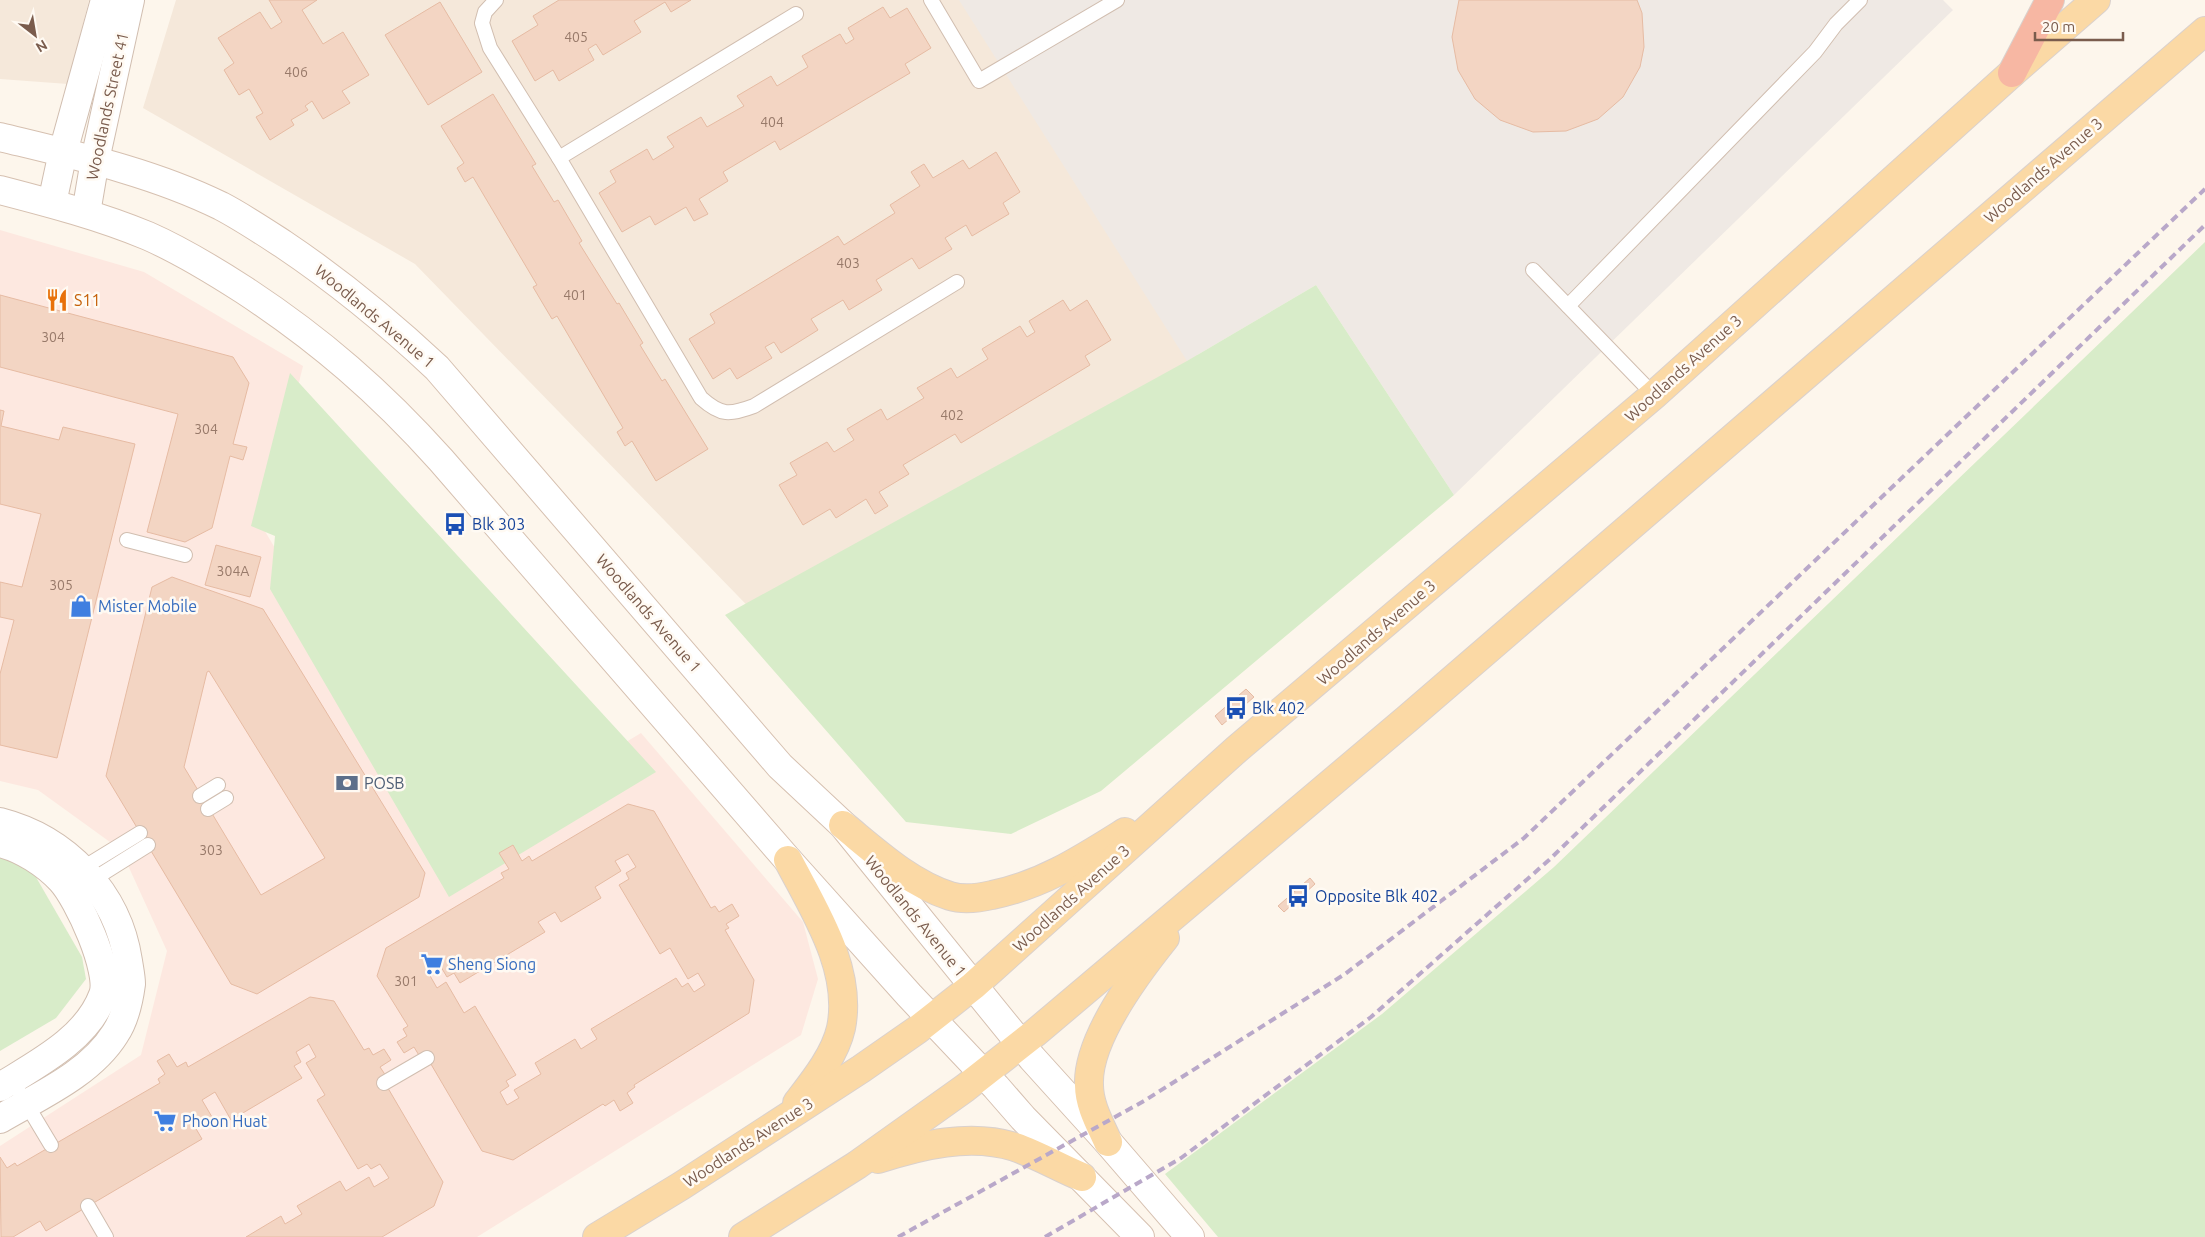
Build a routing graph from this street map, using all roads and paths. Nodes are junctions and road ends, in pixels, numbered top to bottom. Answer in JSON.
{"nodes":[{"id":1,"x":105,"y":0,"type":"edge"},
{"id":2,"x":130,"y":0,"type":"edge"},
{"id":3,"x":496,"y":0,"type":"edge"},
{"id":4,"x":931,"y":0,"type":"edge"},
{"id":5,"x":1118,"y":0,"type":"edge"},
{"id":6,"x":1860,"y":0,"type":"edge"},
{"id":7,"x":2050,"y":0,"type":"edge"},
{"id":8,"x":2096,"y":0,"type":"edge"},
{"id":9,"x":796,"y":14,"type":"dead end"},
{"id":10,"x":2205,"y":31,"type":"edge"},
{"id":11,"x":2012,"y":73,"type":"junction"},
{"id":12,"x":0,"y":137,"type":"edge"},
{"id":13,"x":63,"y":152,"type":"junction"},
{"id":14,"x":559,"y":158,"type":"junction"},
{"id":15,"x":95,"y":160,"type":"junction"},
{"id":16,"x":0,"y":190,"type":"edge"},
{"id":17,"x":52,"y":203,"type":"junction"},
{"id":18,"x":86,"y":213,"type":"junction"},
{"id":19,"x":1533,"y":270,"type":"dead end"},
{"id":20,"x":957,"y":282,"type":"dead end"},
{"id":21,"x":1568,"y":306,"type":"junction"},
{"id":22,"x":1654,"y":395,"type":"junction"},
{"id":23,"x":127,"y":540,"type":"dead end"},
{"id":24,"x":185,"y":555,"type":"dead end"},
{"id":25,"x":1200,"y":782,"type":"junction"},
{"id":26,"x":218,"y":785,"type":"dead end"},
{"id":27,"x":200,"y":796,"type":"dead end"},
{"id":28,"x":226,"y":798,"type":"dead end"},
{"id":29,"x":208,"y":809,"type":"dead end"},
{"id":30,"x":0,"y":822,"type":"edge"},
{"id":31,"x":842,"y":824,"type":"junction"},
{"id":32,"x":140,"y":833,"type":"dead end"},
{"id":33,"x":0,"y":843,"type":"edge"},
{"id":34,"x":148,"y":846,"type":"dead end"},
{"id":35,"x":788,"y":860,"type":"junction"},
{"id":36,"x":1224,"y":875,"type":"junction"},
{"id":37,"x":77,"y":880,"type":"junction"},
{"id":38,"x":973,"y":986,"type":"junction"},
{"id":39,"x":931,"y":1019,"type":"junction"},
{"id":40,"x":1021,"y":1044,"type":"junction"},
{"id":41,"x":427,"y":1058,"type":"dead end"},
{"id":42,"x":984,"y":1074,"type":"junction"},
{"id":43,"x":6,"y":1083,"type":"edge"},
{"id":44,"x":384,"y":1083,"type":"dead end"},
{"id":45,"x":26,"y":1103,"type":"junction"},
{"id":46,"x":786,"y":1116,"type":"junction"},
{"id":47,"x":0,"y":1119,"type":"edge"},
{"id":48,"x":1108,"y":1142,"type":"junction"},
{"id":49,"x":51,"y":1145,"type":"dead end"},
{"id":50,"x":857,"y":1165,"type":"junction"},
{"id":51,"x":1082,"y":1177,"type":"junction"},
{"id":52,"x":88,"y":1206,"type":"dead end"},
{"id":53,"x":106,"y":1237,"type":"edge"},
{"id":54,"x":597,"y":1237,"type":"edge"},
{"id":55,"x":743,"y":1237,"type":"edge"},
{"id":56,"x":1140,"y":1237,"type":"edge"},
{"id":57,"x":1190,"y":1237,"type":"edge"}],
"edges":[{"from":1,"to":13,"type":"main road","name":"Woodlands Street 41"},
{"from":2,"to":15,"type":"main road","name":"Woodlands Street 41"},
{"from":3,"to":14,"type":"lane"},
{"from":4,"to":5,"type":"lane"},
{"from":6,"to":21,"type":"lane"},
{"from":7,"to":11,"type":"highway"},
{"from":8,"to":11,"type":"main road","name":"Woodlands Avenue 3"},
{"from":9,"to":14,"type":"lane"},
{"from":10,"to":36,"type":"main road","name":"Woodlands Avenue 3"},
{"from":11,"to":22,"type":"main road","name":"Woodlands Avenue 3"},
{"from":12,"to":13,"type":"main road","name":"Woodlands Avenue 1"},
{"from":13,"to":15,"type":"main road","name":"Woodlands Avenue 1"},
{"from":13,"to":17,"type":"main road","name":"Woodlands Street 41"},
{"from":14,"to":20,"type":"lane"},
{"from":15,"to":18,"type":"main road","name":"Woodlands Street 41"},
{"from":15,"to":31,"type":"main road","name":"Woodlands Avenue 1"},
{"from":16,"to":17,"type":"main road"},
{"from":17,"to":18,"type":"main road"},
{"from":18,"to":35,"type":"main road"},
{"from":19,"to":21,"type":"lane"},
{"from":21,"to":22,"type":"lane"},
{"from":22,"to":25,"type":"main road","name":"Woodlands Avenue 3"},
{"from":23,"to":24,"type":"lane"},
{"from":25,"to":31,"type":"main road"},
{"from":25,"to":38,"type":"main road","name":"Woodlands Avenue 3"},
{"from":26,"to":27,"type":"lane"},
{"from":28,"to":29,"type":"lane"},
{"from":30,"to":37,"type":"main road"},
{"from":31,"to":38,"type":"main road","name":"Woodlands Avenue 1"},
{"from":32,"to":37,"type":"lane"},
{"from":33,"to":37,"type":"main road"},
{"from":34,"to":37,"type":"lane"},
{"from":35,"to":39,"type":"main road"},
{"from":35,"to":46,"type":"main road"},
{"from":36,"to":40,"type":"main road","name":"Woodlands Avenue 3"},
{"from":36,"to":48,"type":"main road"},
{"from":37,"to":43,"type":"main road"},
{"from":37,"to":45,"type":"main road"},
{"from":38,"to":39,"type":"main road","name":"Woodlands Avenue 3"},
{"from":38,"to":40,"type":"main road","name":"Woodlands Avenue 1"},
{"from":39,"to":42,"type":"main road"},
{"from":39,"to":46,"type":"main road","name":"Woodlands Avenue 3"},
{"from":40,"to":42,"type":"main road","name":"Woodlands Avenue 3"},
{"from":40,"to":48,"type":"main road","name":"Woodlands Avenue 1"},
{"from":41,"to":44,"type":"lane"},
{"from":42,"to":50,"type":"main road","name":"Woodlands Avenue 3"},
{"from":42,"to":51,"type":"main road"},
{"from":43,"to":45,"type":"lane"},
{"from":45,"to":47,"type":"main road"},
{"from":45,"to":49,"type":"lane"},
{"from":46,"to":54,"type":"main road","name":"Woodlands Avenue 3"},
{"from":48,"to":57,"type":"main road","name":"Woodlands Avenue 1"},
{"from":50,"to":51,"type":"main road"},
{"from":50,"to":55,"type":"main road","name":"Woodlands Avenue 3"},
{"from":51,"to":56,"type":"main road"},
{"from":52,"to":53,"type":"lane"}]}
